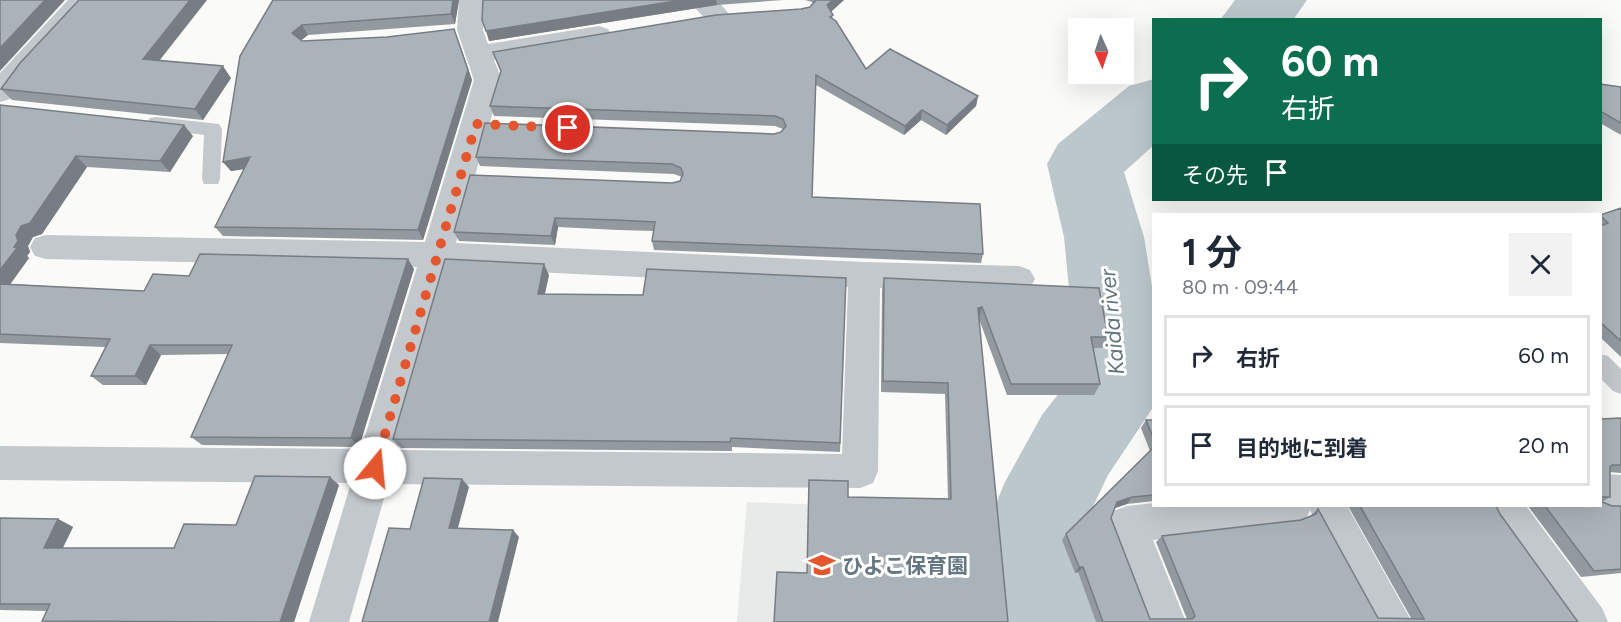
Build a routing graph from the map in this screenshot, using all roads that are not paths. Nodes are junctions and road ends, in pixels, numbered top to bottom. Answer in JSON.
{"nodes":[{"id":1,"x":83,"y":0,"type":"edge"},
{"id":2,"x":720,"y":10,"type":"edge"},
{"id":3,"x":683,"y":21,"type":"edge"},
{"id":4,"x":467,"y":29,"type":"edge"},
{"id":5,"x":626,"y":30,"type":"edge"},
{"id":6,"x":10,"y":66,"type":"edge"},
{"id":7,"x":4,"y":102,"type":"edge"},
{"id":8,"x":142,"y":122,"type":"edge"},
{"id":9,"x":211,"y":179,"type":"dead end"},
{"id":10,"x":46,"y":247,"type":"dead end"},
{"id":11,"x":439,"y":255,"type":"junction"},
{"id":12,"x":864,"y":275,"type":"junction"},
{"id":13,"x":1019,"y":279,"type":"dead end"},
{"id":14,"x":1602,"y":365,"type":"edge"},
{"id":15,"x":1621,"y":384,"type":"edge"},
{"id":16,"x":0,"y":463,"type":"edge"},
{"id":17,"x":375,"y":468,"type":"junction"},
{"id":18,"x":1602,"y":492,"type":"edge"},
{"id":19,"x":1621,"y":493,"type":"edge"},
{"id":20,"x":1284,"y":507,"type":"edge"},
{"id":21,"x":1328,"y":507,"type":"edge"},
{"id":22,"x":1505,"y":507,"type":"edge"},
{"id":23,"x":329,"y":622,"type":"edge"},
{"id":24,"x":1166,"y":622,"type":"edge"},
{"id":25,"x":1392,"y":622,"type":"edge"},
{"id":26,"x":1588,"y":622,"type":"edge"}],
"edges":[{"from":1,"to":6,"type":"street"},
{"from":2,"to":3,"type":"street"},
{"from":4,"to":5,"type":"street"},
{"from":4,"to":11,"type":"street"},
{"from":6,"to":7,"type":"street"},
{"from":8,"to":9,"type":"lane"},
{"from":10,"to":11,"type":"street"},
{"from":11,"to":12,"type":"street"},
{"from":11,"to":17,"type":"street"},
{"from":12,"to":13,"type":"street"},
{"from":12,"to":17,"type":"street"},
{"from":14,"to":15,"type":"lane"},
{"from":16,"to":17,"type":"street"},
{"from":17,"to":23,"type":"street"},
{"from":18,"to":19,"type":"street"},
{"from":20,"to":24,"type":"street"},
{"from":21,"to":25,"type":"street"},
{"from":22,"to":26,"type":"street"}]}
